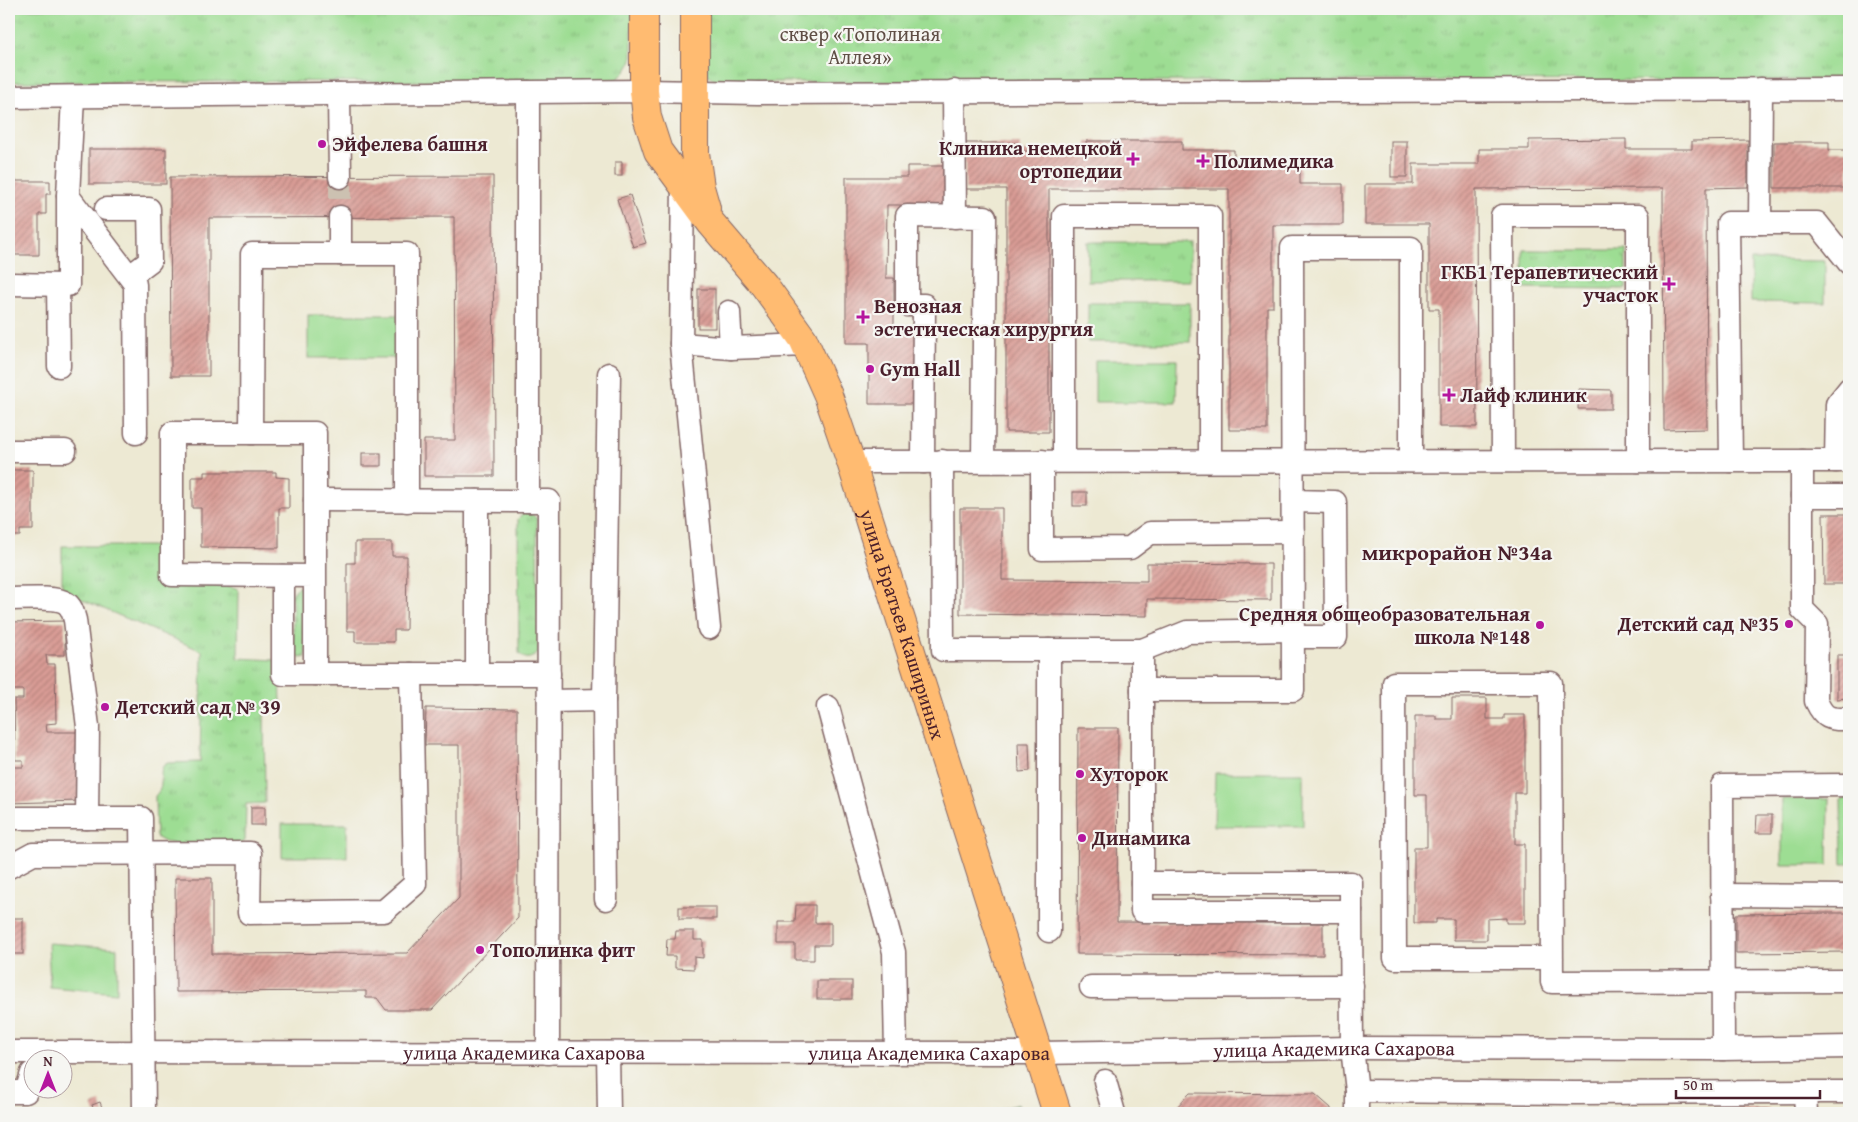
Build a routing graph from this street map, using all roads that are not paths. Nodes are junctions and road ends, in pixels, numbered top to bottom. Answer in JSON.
{"nodes":[{"id":1,"x":644,"y":9,"type":"edge"},
{"id":2,"x":695,"y":9,"type":"edge"},
{"id":3,"x":1761,"y":89,"type":"junction"},
{"id":4,"x":1849,"y":89,"type":"edge"},
{"id":5,"x":644,"y":91,"type":"junction"},
{"id":6,"x":954,"y":91,"type":"junction"},
{"id":7,"x":528,"y":92,"type":"junction"},
{"id":8,"x":695,"y":92,"type":"junction"},
{"id":9,"x":339,"y":94,"type":"junction"},
{"id":10,"x":9,"y":97,"type":"edge"},
{"id":11,"x":73,"y":97,"type":"junction"},
{"id":12,"x":340,"y":177,"type":"tunnel mouth"},
{"id":13,"x":683,"y":185,"type":"junction"},
{"id":14,"x":68,"y":196,"type":"junction"},
{"id":15,"x":106,"y":210,"type":"dead end"},
{"id":16,"x":955,"y":216,"type":"junction"},
{"id":17,"x":340,"y":217,"type":"tunnel mouth"},
{"id":18,"x":711,"y":223,"type":"junction"},
{"id":19,"x":1760,"y":223,"type":"junction"},
{"id":20,"x":340,"y":254,"type":"junction"},
{"id":21,"x":1849,"y":263,"type":"edge"},
{"id":22,"x":130,"y":276,"type":"junction"},
{"id":23,"x":9,"y":284,"type":"edge"},
{"id":24,"x":58,"y":285,"type":"junction"},
{"id":25,"x":729,"y":312,"type":"dead end"},
{"id":26,"x":681,"y":344,"type":"junction"},
{"id":27,"x":806,"y":345,"type":"junction"},
{"id":28,"x":731,"y":348,"type":"junction"},
{"id":29,"x":59,"y":366,"type":"dead end"},
{"id":30,"x":609,"y":374,"type":"dead end"},
{"id":31,"x":1849,"y":389,"type":"edge"},
{"id":32,"x":136,"y":434,"type":"dead end"},
{"id":33,"x":251,"y":434,"type":"junction"},
{"id":34,"x":9,"y":451,"type":"edge"},
{"id":35,"x":65,"y":452,"type":"dead end"},
{"id":36,"x":983,"y":461,"type":"junction"},
{"id":37,"x":1053,"y":461,"type":"junction"},
{"id":38,"x":1210,"y":461,"type":"junction"},
{"id":39,"x":1292,"y":461,"type":"junction"},
{"id":40,"x":1411,"y":461,"type":"junction"},
{"id":41,"x":1503,"y":461,"type":"junction"},
{"id":42,"x":1638,"y":461,"type":"junction"},
{"id":43,"x":1731,"y":461,"type":"junction"},
{"id":44,"x":1802,"y":461,"type":"junction"},
{"id":45,"x":1843,"y":461,"type":"edge"},
{"id":46,"x":851,"y":462,"type":"junction"},
{"id":47,"x":933,"y":462,"type":"junction"},
{"id":48,"x":1802,"y":496,"type":"junction"},
{"id":49,"x":1849,"y":496,"type":"edge"},
{"id":50,"x":315,"y":500,"type":"junction"},
{"id":51,"x":407,"y":501,"type":"junction"},
{"id":52,"x":477,"y":501,"type":"junction"},
{"id":53,"x":528,"y":501,"type":"junction"},
{"id":54,"x":1292,"y":501,"type":"junction"},
{"id":55,"x":1292,"y":532,"type":"junction"},
{"id":56,"x":283,"y":576,"type":"junction"},
{"id":57,"x":315,"y":576,"type":"junction"},
{"id":58,"x":9,"y":599,"type":"edge"},
{"id":59,"x":709,"y":628,"type":"dead end"},
{"id":60,"x":1292,"y":633,"type":"junction"},
{"id":61,"x":1049,"y":650,"type":"junction"},
{"id":62,"x":1142,"y":650,"type":"junction"},
{"id":63,"x":315,"y":674,"type":"junction"},
{"id":64,"x":411,"y":674,"type":"junction"},
{"id":65,"x":477,"y":674,"type":"junction"},
{"id":66,"x":549,"y":674,"type":"junction"},
{"id":67,"x":1142,"y":690,"type":"junction"},
{"id":68,"x":604,"y":700,"type":"junction"},
{"id":69,"x":549,"y":701,"type":"junction"},
{"id":70,"x":828,"y":707,"type":"dead end"},
{"id":71,"x":1849,"y":719,"type":"edge"},
{"id":72,"x":1849,"y":785,"type":"edge"},
{"id":73,"x":9,"y":818,"type":"edge"},
{"id":74,"x":87,"y":818,"type":"junction"},
{"id":75,"x":142,"y":855,"type":"junction"},
{"id":76,"x":9,"y":867,"type":"edge"},
{"id":77,"x":1722,"y":895,"type":"junction"},
{"id":78,"x":1849,"y":896,"type":"edge"},
{"id":79,"x":606,"y":899,"type":"dead end"},
{"id":80,"x":1049,"y":932,"type":"dead end"},
{"id":81,"x":1552,"y":958,"type":"junction"},
{"id":82,"x":1849,"y":981,"type":"edge"},
{"id":83,"x":1723,"y":982,"type":"junction"},
{"id":84,"x":1352,"y":986,"type":"junction"},
{"id":85,"x":1090,"y":987,"type":"dead end"},
{"id":86,"x":1849,"y":1047,"type":"edge"},
{"id":87,"x":1352,"y":1048,"type":"junction"},
{"id":88,"x":1723,"y":1049,"type":"junction"},
{"id":89,"x":9,"y":1052,"type":"edge"},
{"id":90,"x":144,"y":1052,"type":"junction"},
{"id":91,"x":548,"y":1053,"type":"junction"},
{"id":92,"x":608,"y":1053,"type":"junction"},
{"id":93,"x":896,"y":1053,"type":"junction"},
{"id":94,"x":1039,"y":1053,"type":"junction"},
{"id":95,"x":22,"y":1057,"type":"edge"},
{"id":96,"x":72,"y":1058,"type":"edge"},
{"id":97,"x":1105,"y":1081,"type":"dead end"},
{"id":98,"x":1357,"y":1091,"type":"junction"},
{"id":99,"x":9,"y":1092,"type":"edge"},
{"id":100,"x":22,"y":1092,"type":"edge"},
{"id":101,"x":1849,"y":1092,"type":"edge"},
{"id":102,"x":1576,"y":1103,"type":"edge"},
{"id":103,"x":1806,"y":1103,"type":"edge"},
{"id":104,"x":144,"y":1113,"type":"edge"},
{"id":105,"x":609,"y":1113,"type":"edge"},
{"id":106,"x":1057,"y":1113,"type":"edge"},
{"id":107,"x":1114,"y":1113,"type":"edge"},
{"id":108,"x":1357,"y":1113,"type":"edge"}],
"edges":[{"from":1,"to":5,"type":"main road","name":"улица Братьев Кашириных"},
{"from":2,"to":8,"type":"main road","name":"улица Братьев Кашириных"},
{"from":3,"to":4,"type":"street"},
{"from":3,"to":6,"type":"street"},
{"from":3,"to":19,"type":"street"},
{"from":5,"to":7,"type":"street"},
{"from":5,"to":8,"type":"street"},
{"from":5,"to":13,"type":"main road","name":"улица Братьев Кашириных"},
{"from":6,"to":8,"type":"street"},
{"from":6,"to":16,"type":"street"},
{"from":7,"to":9,"type":"street"},
{"from":7,"to":53,"type":"street"},
{"from":8,"to":18,"type":"main road","name":"улица Братьев Кашириных"},
{"from":9,"to":11,"type":"street"},
{"from":9,"to":12,"type":"street"},
{"from":10,"to":11,"type":"street"},
{"from":11,"to":14,"type":"street"},
{"from":13,"to":18,"type":"main road","name":"улица Братьев Кашириных"},
{"from":13,"to":26,"type":"street"},
{"from":14,"to":22,"type":"street"},
{"from":14,"to":24,"type":"street"},
{"from":15,"to":22,"type":"street"},
{"from":16,"to":36,"type":"street"},
{"from":16,"to":47,"type":"street"},
{"from":17,"to":20,"type":"street"},
{"from":18,"to":27,"type":"main road","name":"улица Братьев Кашириных"},
{"from":19,"to":21,"type":"street"},
{"from":19,"to":43,"type":"street"},
{"from":20,"to":33,"type":"street"},
{"from":20,"to":51,"type":"street"},
{"from":22,"to":32,"type":"street"},
{"from":23,"to":24,"type":"street"},
{"from":24,"to":29,"type":"street"},
{"from":25,"to":28,"type":"street"},
{"from":26,"to":28,"type":"street"},
{"from":26,"to":59,"type":"street"},
{"from":27,"to":28,"type":"street"},
{"from":27,"to":46,"type":"main road","name":"улица Братьев Кашириных"},
{"from":30,"to":68,"type":"street"},
{"from":31,"to":45,"type":"street"},
{"from":33,"to":50,"type":"street"},
{"from":33,"to":56,"type":"street"},
{"from":34,"to":35,"type":"street"},
{"from":36,"to":37,"type":"street"},
{"from":36,"to":47,"type":"street"},
{"from":37,"to":38,"type":"street"},
{"from":37,"to":38,"type":"street"},
{"from":37,"to":55,"type":"street"},
{"from":38,"to":39,"type":"street"},
{"from":39,"to":40,"type":"street"},
{"from":39,"to":40,"type":"street"},
{"from":39,"to":54,"type":"street"},
{"from":40,"to":41,"type":"street"},
{"from":41,"to":42,"type":"street"},
{"from":41,"to":42,"type":"street"},
{"from":42,"to":43,"type":"street"},
{"from":43,"to":44,"type":"street"},
{"from":44,"to":45,"type":"street"},
{"from":44,"to":48,"type":"street"},
{"from":46,"to":47,"type":"street"},
{"from":46,"to":94,"type":"main road","name":"улица Братьев Кашириных"},
{"from":47,"to":61,"type":"street"},
{"from":48,"to":49,"type":"street"},
{"from":48,"to":71,"type":"street"},
{"from":50,"to":51,"type":"street"},
{"from":50,"to":57,"type":"street"},
{"from":51,"to":52,"type":"street"},
{"from":52,"to":53,"type":"street"},
{"from":52,"to":65,"type":"street"},
{"from":53,"to":66,"type":"street"},
{"from":54,"to":55,"type":"street"},
{"from":54,"to":60,"type":"street"},
{"from":55,"to":60,"type":"street"},
{"from":56,"to":57,"type":"street"},
{"from":56,"to":63,"type":"street"},
{"from":57,"to":63,"type":"street"},
{"from":58,"to":74,"type":"street"},
{"from":60,"to":62,"type":"street"},
{"from":60,"to":67,"type":"street"},
{"from":61,"to":62,"type":"street"},
{"from":61,"to":80,"type":"street"},
{"from":62,"to":67,"type":"street"},
{"from":63,"to":64,"type":"street"},
{"from":64,"to":65,"type":"street"},
{"from":64,"to":75,"type":"street"},
{"from":65,"to":66,"type":"street"},
{"from":66,"to":69,"type":"street"},
{"from":67,"to":84,"type":"street"},
{"from":68,"to":69,"type":"street"},
{"from":68,"to":79,"type":"street"},
{"from":69,"to":91,"type":"street"},
{"from":70,"to":93,"type":"street"},
{"from":72,"to":77,"type":"street"},
{"from":73,"to":74,"type":"street"},
{"from":74,"to":75,"type":"street"},
{"from":75,"to":76,"type":"street"},
{"from":75,"to":90,"type":"street"},
{"from":77,"to":78,"type":"street"},
{"from":77,"to":83,"type":"street"},
{"from":81,"to":81,"type":"street"},
{"from":81,"to":83,"type":"street"},
{"from":82,"to":83,"type":"street"},
{"from":83,"to":88,"type":"street"},
{"from":84,"to":85,"type":"street"},
{"from":84,"to":87,"type":"street"},
{"from":86,"to":88,"type":"street","name":"улица Академика Сахарова"},
{"from":87,"to":88,"type":"street","name":"улица Академика Сахарова"},
{"from":87,"to":94,"type":"street","name":"улица Академика Сахарова"},
{"from":87,"to":98,"type":"street"},
{"from":89,"to":95,"type":"street","name":"улица Академика Сахарова"},
{"from":90,"to":91,"type":"street","name":"улица Академика Сахарова"},
{"from":90,"to":96,"type":"street","name":"улица Академика Сахарова"},
{"from":90,"to":104,"type":"street"},
{"from":91,"to":92,"type":"street","name":"улица Академика Сахарова"},
{"from":92,"to":93,"type":"street","name":"улица Академика Сахарова"},
{"from":92,"to":105,"type":"street"},
{"from":93,"to":94,"type":"street","name":"улица Академика Сахарова"},
{"from":94,"to":106,"type":"main road","name":"улица Братьев Кашириных"},
{"from":97,"to":107,"type":"street"},
{"from":98,"to":102,"type":"street"},
{"from":98,"to":108,"type":"street"},
{"from":99,"to":100,"type":"street"},
{"from":101,"to":103,"type":"street"},
{"from":102,"to":103,"type":"street"}]}
